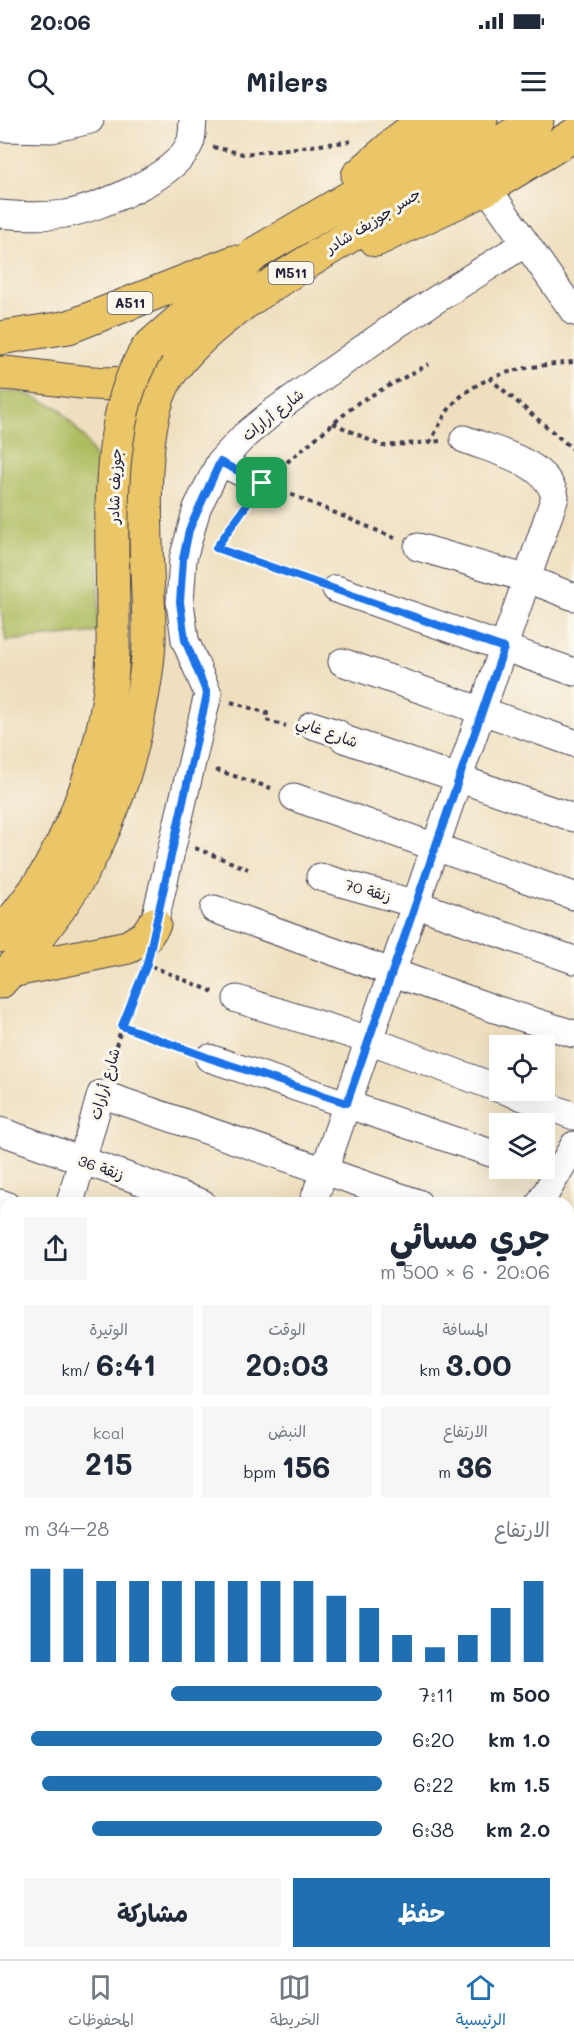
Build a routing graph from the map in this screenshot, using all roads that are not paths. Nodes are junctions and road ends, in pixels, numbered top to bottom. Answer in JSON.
{"nodes":[{"id":1,"x":90,"y":120,"type":"edge"},
{"id":2,"x":193,"y":120,"type":"edge"},
{"id":3,"x":429,"y":120,"type":"edge"},
{"id":4,"x":481,"y":120,"type":"edge"},
{"id":5,"x":537,"y":120,"type":"edge"},
{"id":6,"x":0,"y":128,"type":"edge"},
{"id":7,"x":574,"y":135,"type":"edge"},
{"id":8,"x":426,"y":171,"type":"junction"},
{"id":9,"x":487,"y":188,"type":"junction"},
{"id":10,"x":0,"y":214,"type":"edge"},
{"id":11,"x":300,"y":226,"type":"junction"},
{"id":12,"x":524,"y":244,"type":"junction"},
{"id":13,"x":256,"y":253,"type":"junction"},
{"id":14,"x":300,"y":267,"type":"junction"},
{"id":15,"x":574,"y":312,"type":"edge"},
{"id":16,"x":0,"y":338,"type":"edge"},
{"id":17,"x":0,"y":373,"type":"edge"},
{"id":18,"x":168,"y":376,"type":"junction"},
{"id":19,"x":464,"y":439,"type":"road end"},
{"id":20,"x":220,"y":462,"type":"junction"},
{"id":21,"x":262,"y":483,"type":"road end"},
{"id":22,"x":418,"y":547,"type":"road end"},
{"id":23,"x":528,"y":579,"type":"junction"},
{"id":24,"x":336,"y":590,"type":"road end"},
{"id":25,"x":574,"y":597,"type":"edge"},
{"id":26,"x":504,"y":648,"type":"junction"},
{"id":27,"x":342,"y":662,"type":"dead end"},
{"id":28,"x":574,"y":672,"type":"edge"},
{"id":29,"x":483,"y":711,"type":"junction"},
{"id":30,"x":312,"y":725,"type":"road end"},
{"id":31,"x":574,"y":743,"type":"edge"},
{"id":32,"x":460,"y":778,"type":"junction"},
{"id":33,"x":294,"y":797,"type":"road end"},
{"id":34,"x":574,"y":818,"type":"edge"},
{"id":35,"x":436,"y":847,"type":"junction"},
{"id":36,"x":320,"y":877,"type":"dead end"},
{"id":37,"x":574,"y":896,"type":"edge"},
{"id":38,"x":416,"y":904,"type":"junction"},
{"id":39,"x":214,"y":909,"type":"dead end"},
{"id":40,"x":154,"y":924,"type":"joint"},
{"id":41,"x":0,"y":936,"type":"edge"},
{"id":42,"x":574,"y":960,"type":"edge"},
{"id":43,"x":393,"y":971,"type":"junction"},
{"id":44,"x":5,"y":976,"type":"edge"},
{"id":45,"x":237,"y":999,"type":"road end"},
{"id":46,"x":574,"y":1034,"type":"edge"},
{"id":47,"x":369,"y":1040,"type":"junction"},
{"id":48,"x":209,"y":1058,"type":"road end"},
{"id":49,"x":489,"y":1085,"type":"edge"},
{"id":50,"x":534,"y":1101,"type":"edge"},
{"id":51,"x":347,"y":1103,"type":"junction"},
{"id":52,"x":574,"y":1116,"type":"edge"},
{"id":53,"x":0,"y":1131,"type":"edge"},
{"id":54,"x":574,"y":1145,"type":"edge"},
{"id":55,"x":489,"y":1152,"type":"edge"},
{"id":56,"x":83,"y":1162,"type":"junction"},
{"id":57,"x":555,"y":1163,"type":"edge"},
{"id":58,"x":325,"y":1170,"type":"junction"},
{"id":59,"x":544,"y":1179,"type":"edge"},
{"id":60,"x":72,"y":1197,"type":"edge"},
{"id":61,"x":185,"y":1197,"type":"edge"},
{"id":62,"x":316,"y":1197,"type":"edge"},
{"id":63,"x":401,"y":1197,"type":"edge"},
{"id":64,"x":541,"y":1197,"type":"edge"}],
"edges":[{"from":1,"to":6,"type":"street"},
{"from":2,"to":10,"type":"street"},
{"from":3,"to":11,"type":"highway"},
{"from":4,"to":8,"type":"highway","name":"جسر جوزيف شادر","number":"M511"},
{"from":5,"to":8,"type":"highway","name":"جسر جوزيف شادر","number":"M511"},
{"from":7,"to":9,"type":"highway"},
{"from":8,"to":11,"type":"highway","name":"جوزيف شادر","number":"M511"},
{"from":8,"to":14,"type":"highway","name":"جسر جوزيف شادر","number":"M511"},
{"from":9,"to":12,"type":"street"},
{"from":9,"to":14,"type":"highway"},
{"from":11,"to":13,"type":"highway","name":"جوزيف شادر","number":"M511"},
{"from":12,"to":15,"type":"street"},
{"from":12,"to":20,"type":"street","name":"شارع أرارات"},
{"from":13,"to":16,"type":"highway","number":"A511"},
{"from":13,"to":41,"type":"highway","name":"جوزيف شادر","bridge":true},
{"from":14,"to":18,"type":"highway","name":"جسر جوزيف شادر","number":"M511"},
{"from":17,"to":18,"type":"highway"},
{"from":18,"to":44,"type":"highway","name":"جوزيف شادر"},
{"from":19,"to":23,"type":"street"},
{"from":20,"to":21,"type":"street"},
{"from":20,"to":40,"type":"street","name":"شارع أرارات"},
{"from":22,"to":23,"type":"street"},
{"from":23,"to":25,"type":"street"},
{"from":23,"to":26,"type":"street"},
{"from":24,"to":26,"type":"street"},
{"from":26,"to":28,"type":"street"},
{"from":26,"to":29,"type":"street"},
{"from":27,"to":29,"type":"street"},
{"from":29,"to":31,"type":"street"},
{"from":29,"to":32,"type":"street"},
{"from":30,"to":32,"type":"street","name":"شارع غابي"},
{"from":32,"to":34,"type":"street","name":"شارع غابي"},
{"from":32,"to":35,"type":"street"},
{"from":33,"to":35,"type":"street"},
{"from":35,"to":37,"type":"street"},
{"from":35,"to":38,"type":"street"},
{"from":36,"to":38,"type":"street","name":"زنقة 70"},
{"from":38,"to":42,"type":"street","name":"زنقة 70"},
{"from":38,"to":43,"type":"street"},
{"from":39,"to":43,"type":"street"},
{"from":40,"to":44,"type":"highway"},
{"from":43,"to":46,"type":"street"},
{"from":43,"to":47,"type":"street"},
{"from":45,"to":47,"type":"street"},
{"from":47,"to":49,"type":"street"},
{"from":47,"to":51,"type":"street"},
{"from":48,"to":51,"type":"street"},
{"from":50,"to":52,"type":"street"},
{"from":51,"to":55,"type":"street"},
{"from":51,"to":58,"type":"street"},
{"from":53,"to":56,"type":"street","name":"زنقة 36"},
{"from":54,"to":57,"type":"street"},
{"from":56,"to":58,"type":"street","name":"شارع أرارات"},
{"from":56,"to":60,"type":"street","name":"شارع أرارات"},
{"from":56,"to":61,"type":"street","name":"زنقة 36"},
{"from":58,"to":62,"type":"street"},
{"from":58,"to":63,"type":"street"},
{"from":59,"to":64,"type":"street"}]}
